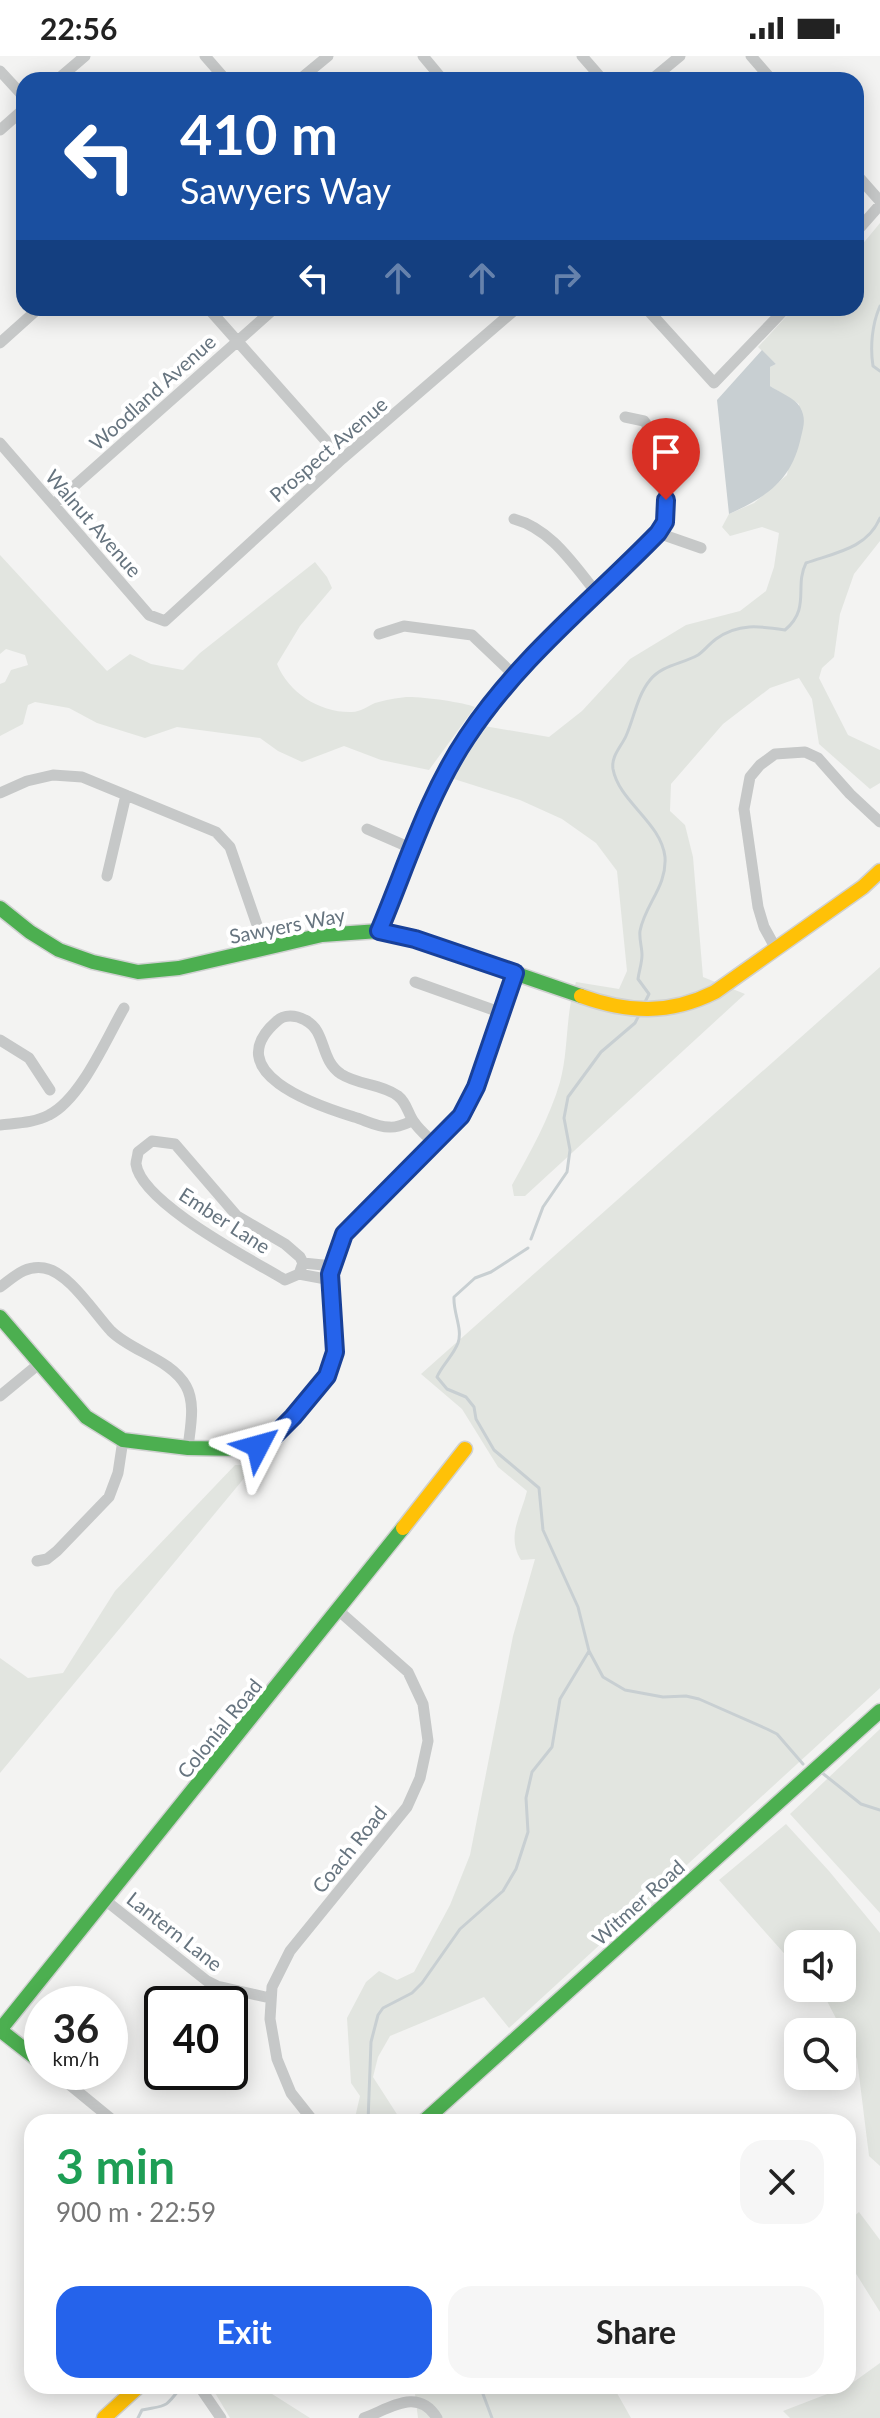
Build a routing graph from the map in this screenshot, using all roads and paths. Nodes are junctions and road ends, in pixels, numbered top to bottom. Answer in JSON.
{"nodes":[{"id":1,"x":85,"y":56,"type":"edge"},
{"id":2,"x":205,"y":56,"type":"edge"},
{"id":3,"x":328,"y":56,"type":"edge"},
{"id":4,"x":423,"y":56,"type":"edge"},
{"id":5,"x":582,"y":56,"type":"edge"},
{"id":6,"x":680,"y":56,"type":"edge"},
{"id":7,"x":751,"y":56,"type":"edge"},
{"id":8,"x":0,"y":71,"type":"edge"},
{"id":9,"x":66,"y":72,"type":"edge"},
{"id":10,"x":219,"y":72,"type":"edge"},
{"id":11,"x":309,"y":72,"type":"edge"},
{"id":12,"x":436,"y":72,"type":"edge"},
{"id":13,"x":596,"y":72,"type":"edge"},
{"id":14,"x":661,"y":72,"type":"edge"},
{"id":15,"x":765,"y":72,"type":"edge"},
{"id":16,"x":16,"y":88,"type":"edge"},
{"id":17,"x":16,"y":116,"type":"edge"},
{"id":18,"x":0,"y":130,"type":"edge"},
{"id":19,"x":864,"y":184,"type":"edge"},
{"id":20,"x":880,"y":203,"type":"edge"},
{"id":21,"x":864,"y":222,"type":"edge"},
{"id":22,"x":30,"y":316,"type":"edge"},
{"id":23,"x":215,"y":316,"type":"edge"},
{"id":24,"x":266,"y":316,"type":"edge"},
{"id":25,"x":508,"y":316,"type":"edge"},
{"id":26,"x":653,"y":316,"type":"edge"},
{"id":27,"x":778,"y":316,"type":"edge"},
{"id":28,"x":237,"y":341,"type":"junction"},
{"id":29,"x":0,"y":343,"type":"edge"},
{"id":30,"x":625,"y":417,"type":"dead end"},
{"id":31,"x":0,"y":443,"type":"edge"},
{"id":32,"x":342,"y":459,"type":"junction"},
{"id":33,"x":54,"y":504,"type":"junction"},
{"id":34,"x":514,"y":519,"type":"dead end"},
{"id":35,"x":658,"y":533,"type":"junction"},
{"id":36,"x":701,"y":548,"type":"dead end"},
{"id":37,"x":596,"y":592,"type":"junction"},
{"id":38,"x":165,"y":621,"type":"joint"},
{"id":39,"x":379,"y":634,"type":"dead end"},
{"id":40,"x":514,"y":675,"type":"junction"},
{"id":41,"x":0,"y":793,"type":"edge"},
{"id":42,"x":126,"y":795,"type":"junction"},
{"id":43,"x":880,"y":822,"type":"edge"},
{"id":44,"x":367,"y":829,"type":"dead end"},
{"id":45,"x":413,"y":849,"type":"junction"},
{"id":46,"x":880,"y":871,"type":"edge"},
{"id":47,"x":107,"y":876,"type":"dead end"},
{"id":48,"x":0,"y":908,"type":"edge"},
{"id":49,"x":379,"y":931,"type":"junction"},
{"id":50,"x":265,"y":948,"type":"junction"},
{"id":51,"x":776,"y":949,"type":"junction"},
{"id":52,"x":515,"y":973,"type":"junction"},
{"id":53,"x":415,"y":982,"type":"dead end"},
{"id":54,"x":124,"y":1008,"type":"dead end"},
{"id":55,"x":502,"y":1013,"type":"junction"},
{"id":56,"x":0,"y":1040,"type":"edge"},
{"id":57,"x":50,"y":1090,"type":"dead end"},
{"id":58,"x":412,"y":1121,"type":"junction"},
{"id":59,"x":0,"y":1125,"type":"edge"},
{"id":60,"x":435,"y":1144,"type":"junction"},
{"id":61,"x":301,"y":1269,"type":"junction"},
{"id":62,"x":332,"y":1273,"type":"junction"},
{"id":63,"x":0,"y":1287,"type":"edge"},
{"id":64,"x":0,"y":1317,"type":"edge"},
{"id":65,"x":40,"y":1363,"type":"junction"},
{"id":66,"x":0,"y":1396,"type":"edge"},
{"id":67,"x":123,"y":1440,"type":"junction"},
{"id":68,"x":188,"y":1448,"type":"junction"},
{"id":69,"x":465,"y":1449,"type":"dead end"},
{"id":70,"x":37,"y":1561,"type":"dead end"},
{"id":71,"x":339,"y":1611,"type":"junction"},
{"id":72,"x":880,"y":1711,"type":"edge"},
{"id":73,"x":105,"y":1900,"type":"junction"},
{"id":74,"x":270,"y":1998,"type":"junction"},
{"id":75,"x":0,"y":2030,"type":"edge"},
{"id":76,"x":24,"y":2049,"type":"edge"},
{"id":77,"x":76,"y":2090,"type":"edge"},
{"id":78,"x":105,"y":2114,"type":"edge"},
{"id":79,"x":308,"y":2114,"type":"edge"},
{"id":80,"x":432,"y":2114,"type":"edge"},
{"id":81,"x":130,"y":2394,"type":"edge"},
{"id":82,"x":204,"y":2394,"type":"edge"},
{"id":83,"x":104,"y":2418,"type":"edge"},
{"id":84,"x":221,"y":2418,"type":"edge"},
{"id":85,"x":364,"y":2418,"type":"edge"},
{"id":86,"x":437,"y":2418,"type":"edge"}],
"edges":[{"from":1,"to":9,"type":"street"},
{"from":2,"to":10,"type":"street"},
{"from":3,"to":11,"type":"street"},
{"from":4,"to":12,"type":"street"},
{"from":5,"to":13,"type":"street"},
{"from":6,"to":14,"type":"street"},
{"from":7,"to":15,"type":"street"},
{"from":8,"to":16,"type":"street"},
{"from":17,"to":18,"type":"street"},
{"from":19,"to":20,"type":"street"},
{"from":20,"to":21,"type":"street"},
{"from":22,"to":29,"type":"street"},
{"from":23,"to":28,"type":"street"},
{"from":24,"to":28,"type":"street","name":"Woodland Avenue"},
{"from":25,"to":32,"type":"street","name":"Prospect Avenue"},
{"from":26,"to":27,"type":"street"},
{"from":28,"to":32,"type":"street"},
{"from":28,"to":33,"type":"street","name":"Woodland Avenue"},
{"from":30,"to":35,"type":"street"},
{"from":31,"to":33,"type":"street","name":"Walnut Avenue"},
{"from":32,"to":38,"type":"street","name":"Prospect Avenue"},
{"from":33,"to":38,"type":"street","name":"Walnut Avenue"},
{"from":34,"to":37,"type":"street"},
{"from":35,"to":36,"type":"street"},
{"from":35,"to":37,"type":"street"},
{"from":37,"to":40,"type":"street"},
{"from":39,"to":40,"type":"street"},
{"from":40,"to":45,"type":"street"},
{"from":41,"to":42,"type":"street"},
{"from":42,"to":47,"type":"street"},
{"from":42,"to":50,"type":"street"},
{"from":43,"to":51,"type":"street"},
{"from":44,"to":45,"type":"street"},
{"from":45,"to":49,"type":"street"},
{"from":46,"to":51,"type":"street","name":"Sawyers Way"},
{"from":48,"to":50,"type":"street","name":"Sawyers Way"},
{"from":49,"to":50,"type":"street","name":"Sawyers Way"},
{"from":49,"to":52,"type":"street","name":"Sawyers Way"},
{"from":51,"to":52,"type":"street","name":"Sawyers Way"},
{"from":52,"to":55,"type":"street"},
{"from":53,"to":55,"type":"street"},
{"from":54,"to":59,"type":"street"},
{"from":55,"to":60,"type":"street"},
{"from":56,"to":57,"type":"street"},
{"from":58,"to":58,"type":"street"},
{"from":58,"to":60,"type":"street"},
{"from":60,"to":62,"type":"street"},
{"from":61,"to":61,"type":"street","name":"Ember Lane"},
{"from":61,"to":62,"type":"street","name":"Ember Lane"},
{"from":62,"to":68,"type":"street"},
{"from":63,"to":68,"type":"street"},
{"from":64,"to":65,"type":"street"},
{"from":65,"to":66,"type":"street"},
{"from":65,"to":67,"type":"street"},
{"from":67,"to":68,"type":"street"},
{"from":67,"to":70,"type":"street"},
{"from":69,"to":71,"type":"street","name":"Colonial Road"},
{"from":71,"to":73,"type":"street","name":"Colonial Road"},
{"from":71,"to":74,"type":"street","name":"Coach Road"},
{"from":72,"to":80,"type":"street","name":"Witmer Road"},
{"from":73,"to":74,"type":"street","name":"Lantern Lane"},
{"from":73,"to":75,"type":"street","name":"Colonial Road"},
{"from":74,"to":79,"type":"street","name":"Coach Road"},
{"from":75,"to":76,"type":"street"},
{"from":77,"to":78,"type":"street"},
{"from":81,"to":83,"type":"street"},
{"from":82,"to":84,"type":"street"},
{"from":85,"to":86,"type":"street"}]}
